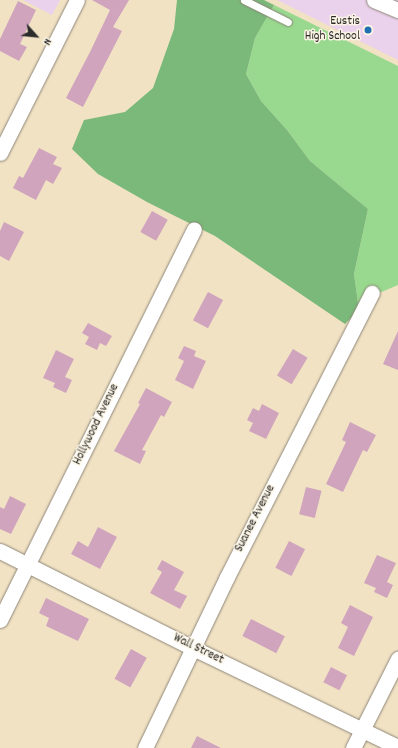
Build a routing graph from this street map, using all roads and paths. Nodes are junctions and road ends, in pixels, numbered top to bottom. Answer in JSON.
{"nodes":[{"id":1,"x":76,"y":0,"type":"edge"},
{"id":2,"x":244,"y":0,"type":"edge"},
{"id":3,"x":374,"y":0,"type":"edge"},
{"id":4,"x":398,"y":10,"type":"edge"},
{"id":5,"x":288,"y":22,"type":"dead end"},
{"id":6,"x":0,"y":152,"type":"edge"},
{"id":7,"x":194,"y":230,"type":"dead end"},
{"id":8,"x":372,"y":292,"type":"dead end"},
{"id":9,"x":0,"y":551,"type":"edge"},
{"id":10,"x":27,"y":564,"type":"junction"},
{"id":11,"x":0,"y":620,"type":"edge"},
{"id":12,"x":193,"y":648,"type":"junction"},
{"id":13,"x":398,"y":659,"type":"edge"},
{"id":14,"x":362,"y":730,"type":"junction"},
{"id":15,"x":398,"y":747,"type":"edge"},
{"id":16,"x":145,"y":748,"type":"edge"},
{"id":17,"x":353,"y":748,"type":"edge"}],
"edges":[{"from":1,"to":6,"type":"street"},
{"from":2,"to":5,"type":"lane"},
{"from":3,"to":4,"type":"street"},
{"from":7,"to":10,"type":"street","name":"Hollywood Avenue"},
{"from":8,"to":12,"type":"street","name":"Suanee Avenue"},
{"from":9,"to":10,"type":"street","name":"Wall Street"},
{"from":10,"to":11,"type":"street","name":"Hollywood Avenue"},
{"from":10,"to":12,"type":"street","name":"Wall Street"},
{"from":12,"to":14,"type":"street","name":"Wall Street"},
{"from":12,"to":16,"type":"street","name":"Suanee Avenue"},
{"from":13,"to":14,"type":"street"},
{"from":14,"to":15,"type":"street","name":"Wall Street"},
{"from":14,"to":17,"type":"street"}]}
